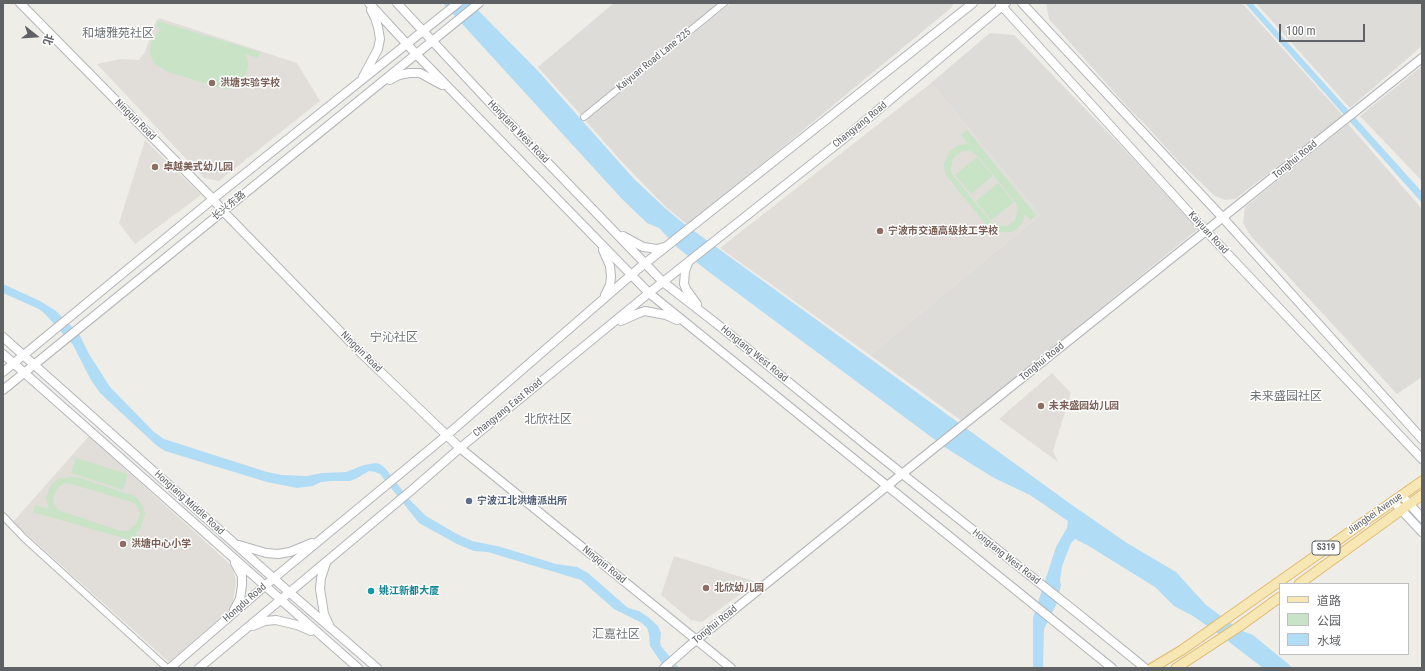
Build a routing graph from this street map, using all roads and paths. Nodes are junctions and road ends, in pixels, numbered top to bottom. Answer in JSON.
{"nodes":[{"id":1,"x":20,"y":3,"type":"edge"},
{"id":2,"x":367,"y":3,"type":"edge"},
{"id":3,"x":396,"y":3,"type":"edge"},
{"id":4,"x":458,"y":3,"type":"edge"},
{"id":5,"x":724,"y":3,"type":"edge"},
{"id":6,"x":973,"y":3,"type":"edge"},
{"id":7,"x":1022,"y":3,"type":"edge"},
{"id":8,"x":1002,"y":4,"type":"edge"},
{"id":9,"x":477,"y":5,"type":"edge"},
{"id":10,"x":424,"y":31,"type":"junction"},
{"id":11,"x":433,"y":41,"type":"junction"},
{"id":12,"x":408,"y":44,"type":"junction"},
{"id":13,"x":416,"y":54,"type":"junction"},
{"id":14,"x":1422,"y":58,"type":"edge"},
{"id":15,"x":359,"y":83,"type":"junction"},
{"id":16,"x":377,"y":86,"type":"junction"},
{"id":17,"x":455,"y":94,"type":"junction"},
{"id":18,"x":584,"y":117,"type":"dead end"},
{"id":19,"x":213,"y":199,"type":"junction"},
{"id":20,"x":223,"y":211,"type":"junction"},
{"id":21,"x":1223,"y":218,"type":"junction"},
{"id":22,"x":610,"y":227,"type":"junction"},
{"id":23,"x":1206,"y":231,"type":"junction"},
{"id":24,"x":597,"y":240,"type":"junction"},
{"id":25,"x":670,"y":244,"type":"junction"},
{"id":26,"x":690,"y":261,"type":"junction"},
{"id":27,"x":645,"y":263,"type":"junction"},
{"id":28,"x":631,"y":275,"type":"junction"},
{"id":29,"x":663,"y":282,"type":"junction"},
{"id":30,"x":649,"y":293,"type":"junction"},
{"id":31,"x":604,"y":299,"type":"junction"},
{"id":32,"x":708,"y":317,"type":"junction"},
{"id":33,"x":696,"y":331,"type":"junction"},
{"id":34,"x":3,"y":337,"type":"edge"},
{"id":35,"x":596,"y":337,"type":"junction"},
{"id":36,"x":3,"y":354,"type":"edge"},
{"id":37,"x":24,"y":356,"type":"junction"},
{"id":38,"x":14,"y":363,"type":"junction"},
{"id":39,"x":34,"y":365,"type":"junction"},
{"id":40,"x":3,"y":372,"type":"edge"},
{"id":41,"x":24,"y":373,"type":"junction"},
{"id":42,"x":3,"y":390,"type":"edge"},
{"id":43,"x":447,"y":434,"type":"junction"},
{"id":44,"x":1422,"y":438,"type":"edge"},
{"id":45,"x":460,"y":448,"type":"junction"},
{"id":46,"x":1422,"y":459,"type":"edge"},
{"id":47,"x":902,"y":474,"type":"junction"},
{"id":48,"x":1422,"y":481,"type":"edge"},
{"id":49,"x":887,"y":486,"type":"junction"},
{"id":50,"x":1422,"y":495,"type":"edge"},
{"id":51,"x":1402,"y":496,"type":"junction"},
{"id":52,"x":1393,"y":501,"type":"junction"},
{"id":53,"x":1408,"y":504,"type":"junction"},
{"id":54,"x":1401,"y":511,"type":"junction"},
{"id":55,"x":3,"y":516,"type":"edge"},
{"id":56,"x":1422,"y":518,"type":"edge"},
{"id":57,"x":1422,"y":532,"type":"edge"},
{"id":58,"x":320,"y":540,"type":"junction"},
{"id":59,"x":234,"y":543,"type":"junction"},
{"id":60,"x":227,"y":553,"type":"junction"},
{"id":61,"x":328,"y":560,"type":"junction"},
{"id":62,"x":274,"y":578,"type":"junction"},
{"id":63,"x":1300,"y":583,"type":"edge"},
{"id":64,"x":264,"y":586,"type":"junction"},
{"id":65,"x":289,"y":592,"type":"junction"},
{"id":66,"x":1279,"y":598,"type":"edge"},
{"id":67,"x":280,"y":600,"type":"junction"},
{"id":68,"x":229,"y":617,"type":"junction"},
{"id":69,"x":246,"y":628,"type":"junction"},
{"id":70,"x":330,"y":628,"type":"junction"},
{"id":71,"x":320,"y":636,"type":"junction"},
{"id":72,"x":697,"y":640,"type":"junction"},
{"id":73,"x":166,"y":668,"type":"edge"},
{"id":74,"x":170,"y":668,"type":"edge"},
{"id":75,"x":199,"y":668,"type":"edge"},
{"id":76,"x":358,"y":668,"type":"edge"},
{"id":77,"x":376,"y":668,"type":"edge"},
{"id":78,"x":664,"y":668,"type":"edge"},
{"id":79,"x":732,"y":668,"type":"edge"},
{"id":80,"x":1112,"y":668,"type":"edge"},
{"id":81,"x":1145,"y":668,"type":"edge"},
{"id":82,"x":1152,"y":668,"type":"edge"},
{"id":83,"x":1176,"y":668,"type":"edge"}],
"edges":[{"from":1,"to":19,"type":"main road","name":"Ningqin Road"},
{"from":2,"to":12,"type":"main road","name":"Hongtang West Road"},
{"from":2,"to":15,"type":"main road"},
{"from":3,"to":10,"type":"main road","name":"Hongtang West Road"},
{"from":4,"to":10,"type":"main road","name":"长兴东路"},
{"from":5,"to":18,"type":"street","name":"Kaiyuan Road Lane 225"},
{"from":6,"to":25,"type":"main road","name":"Changyang East Road"},
{"from":7,"to":21,"type":"main road"},
{"from":8,"to":23,"type":"main road","name":"Kaiyuan Road"},
{"from":8,"to":26,"type":"main road","name":"Changyang Road"},
{"from":9,"to":11,"type":"main road","name":"长兴东路"},
{"from":10,"to":11,"type":"main road","name":"Hongtang West Road"},
{"from":10,"to":12,"type":"main road","name":"长兴东路"},
{"from":11,"to":13,"type":"main road","name":"长兴东路"},
{"from":11,"to":22,"type":"main road","name":"Hongtang West Road"},
{"from":12,"to":13,"type":"main road","name":"Hongtang West Road"},
{"from":12,"to":15,"type":"main road","name":"长兴东路"},
{"from":13,"to":16,"type":"main road","name":"长兴东路"},
{"from":13,"to":17,"type":"main road","name":"Hongtang West Road"},
{"from":14,"to":21,"type":"main road","name":"Tonghui Road"},
{"from":15,"to":19,"type":"main road","name":"长兴东路"},
{"from":16,"to":17,"type":"main road"},
{"from":16,"to":20,"type":"main road","name":"长兴东路"},
{"from":17,"to":24,"type":"main road","name":"Hongtang West Road"},
{"from":19,"to":20,"type":"main road","name":"Ningqin Road"},
{"from":19,"to":37,"type":"main road","name":"长兴东路"},
{"from":20,"to":39,"type":"main road","name":"长兴东路"},
{"from":20,"to":43,"type":"main road","name":"Ningqin Road"},
{"from":21,"to":23,"type":"main road","name":"Tonghui Road"},
{"from":21,"to":44,"type":"main road"},
{"from":22,"to":25,"type":"main road"},
{"from":22,"to":27,"type":"main road","name":"Hongtang West Road"},
{"from":23,"to":46,"type":"main road","name":"Kaiyuan Road"},
{"from":23,"to":47,"type":"main road","name":"Tonghui Road"},
{"from":24,"to":28,"type":"main road","name":"Hongtang West Road"},
{"from":24,"to":31,"type":"main road"},
{"from":25,"to":27,"type":"main road","name":"Changyang East Road"},
{"from":26,"to":29,"type":"main road","name":"Changyang East Road"},
{"from":26,"to":32,"type":"main road"},
{"from":27,"to":28,"type":"main road","name":"Changyang East Road"},
{"from":27,"to":29,"type":"main road","name":"Hongtang West Road"},
{"from":28,"to":30,"type":"main road","name":"Hongtang West Road"},
{"from":28,"to":31,"type":"main road","name":"Changyang East Road"},
{"from":29,"to":30,"type":"main road","name":"Changyang East Road"},
{"from":29,"to":32,"type":"main road","name":"Hongtang West Road"},
{"from":30,"to":33,"type":"main road","name":"Hongtang West Road"},
{"from":30,"to":35,"type":"main road","name":"Changyang East Road"},
{"from":31,"to":43,"type":"main road","name":"Changyang East Road"},
{"from":32,"to":47,"type":"main road","name":"Hongtang West Road"},
{"from":33,"to":35,"type":"main road"},
{"from":33,"to":49,"type":"main road","name":"Hongtang West Road"},
{"from":34,"to":37,"type":"main road","name":"Hongtang Middle Road"},
{"from":35,"to":45,"type":"main road","name":"Changyang East Road"},
{"from":36,"to":38,"type":"main road","name":"Hongtang Middle Road"},
{"from":37,"to":38,"type":"main road","name":"长兴东路"},
{"from":37,"to":39,"type":"main road","name":"Hongtang Middle Road"},
{"from":38,"to":40,"type":"main road","name":"长兴东路"},
{"from":38,"to":41,"type":"main road","name":"Hongtang Middle Road"},
{"from":39,"to":41,"type":"main road","name":"长兴东路"},
{"from":39,"to":59,"type":"main road","name":"Hongtang Middle Road"},
{"from":41,"to":42,"type":"main road","name":"长兴东路"},
{"from":41,"to":60,"type":"main road","name":"Hongtang Middle Road"},
{"from":43,"to":45,"type":"main road","name":"Ningqin Road"},
{"from":43,"to":58,"type":"main road","name":"Changyang East Road"},
{"from":45,"to":61,"type":"main road","name":"Changyang East Road"},
{"from":45,"to":72,"type":"main road","name":"Ningqin Road"},
{"from":47,"to":49,"type":"main road","name":"Tonghui Road"},
{"from":47,"to":81,"type":"main road","name":"Hongtang West Road"},
{"from":48,"to":51,"type":"main road","name":"Jiangbei Avenue","number":"S319"},
{"from":49,"to":72,"type":"main road","name":"Tonghui Road"},
{"from":49,"to":80,"type":"main road","name":"Hongtang West Road"},
{"from":50,"to":53,"type":"main road","name":"Jiangbei Avenue","number":"S319"},
{"from":51,"to":52,"type":"main road","name":"Jiangbei Avenue","number":"S319"},
{"from":51,"to":53,"type":"main road"},
{"from":52,"to":54,"type":"main road"},
{"from":52,"to":82,"type":"main road","name":"Jiangbei Avenue","number":"S319"},
{"from":53,"to":54,"type":"main road","name":"Jiangbei Avenue","number":"S319"},
{"from":53,"to":56,"type":"main road"},
{"from":54,"to":57,"type":"main road"},
{"from":54,"to":63,"type":"main road","name":"Jiangbei Avenue","number":"S319"},
{"from":55,"to":73,"type":"street"},
{"from":58,"to":59,"type":"main road"},
{"from":58,"to":62,"type":"main road","name":"Hongdu Road"},
{"from":59,"to":62,"type":"main road","name":"Hongtang Middle Road"},
{"from":60,"to":64,"type":"main road","name":"Hongtang Middle Road"},
{"from":60,"to":68,"type":"main road"},
{"from":61,"to":65,"type":"main road","name":"Hongdu Road"},
{"from":61,"to":70,"type":"main road"},
{"from":62,"to":64,"type":"main road","name":"Hongdu Road"},
{"from":62,"to":65,"type":"main road","name":"Hongtang Middle Road"},
{"from":64,"to":67,"type":"main road","name":"Hongtang Middle Road"},
{"from":64,"to":68,"type":"main road","name":"Hongdu Road"},
{"from":65,"to":67,"type":"main road","name":"Hongdu Road"},
{"from":65,"to":70,"type":"main road","name":"Hongtang Middle Road"},
{"from":66,"to":83,"type":"main road"},
{"from":67,"to":69,"type":"main road","name":"Hongdu Road"},
{"from":67,"to":71,"type":"main road","name":"Hongtang Middle Road"},
{"from":68,"to":74,"type":"main road","name":"Hongdu Road"},
{"from":69,"to":71,"type":"main road"},
{"from":69,"to":75,"type":"main road","name":"Hongdu Road"},
{"from":70,"to":77,"type":"main road","name":"Hongtang Middle Road"},
{"from":71,"to":76,"type":"main road","name":"Hongtang Middle Road"},
{"from":72,"to":78,"type":"main road","name":"Tonghui Road"},
{"from":72,"to":79,"type":"main road","name":"Ningqin Road"}]}
